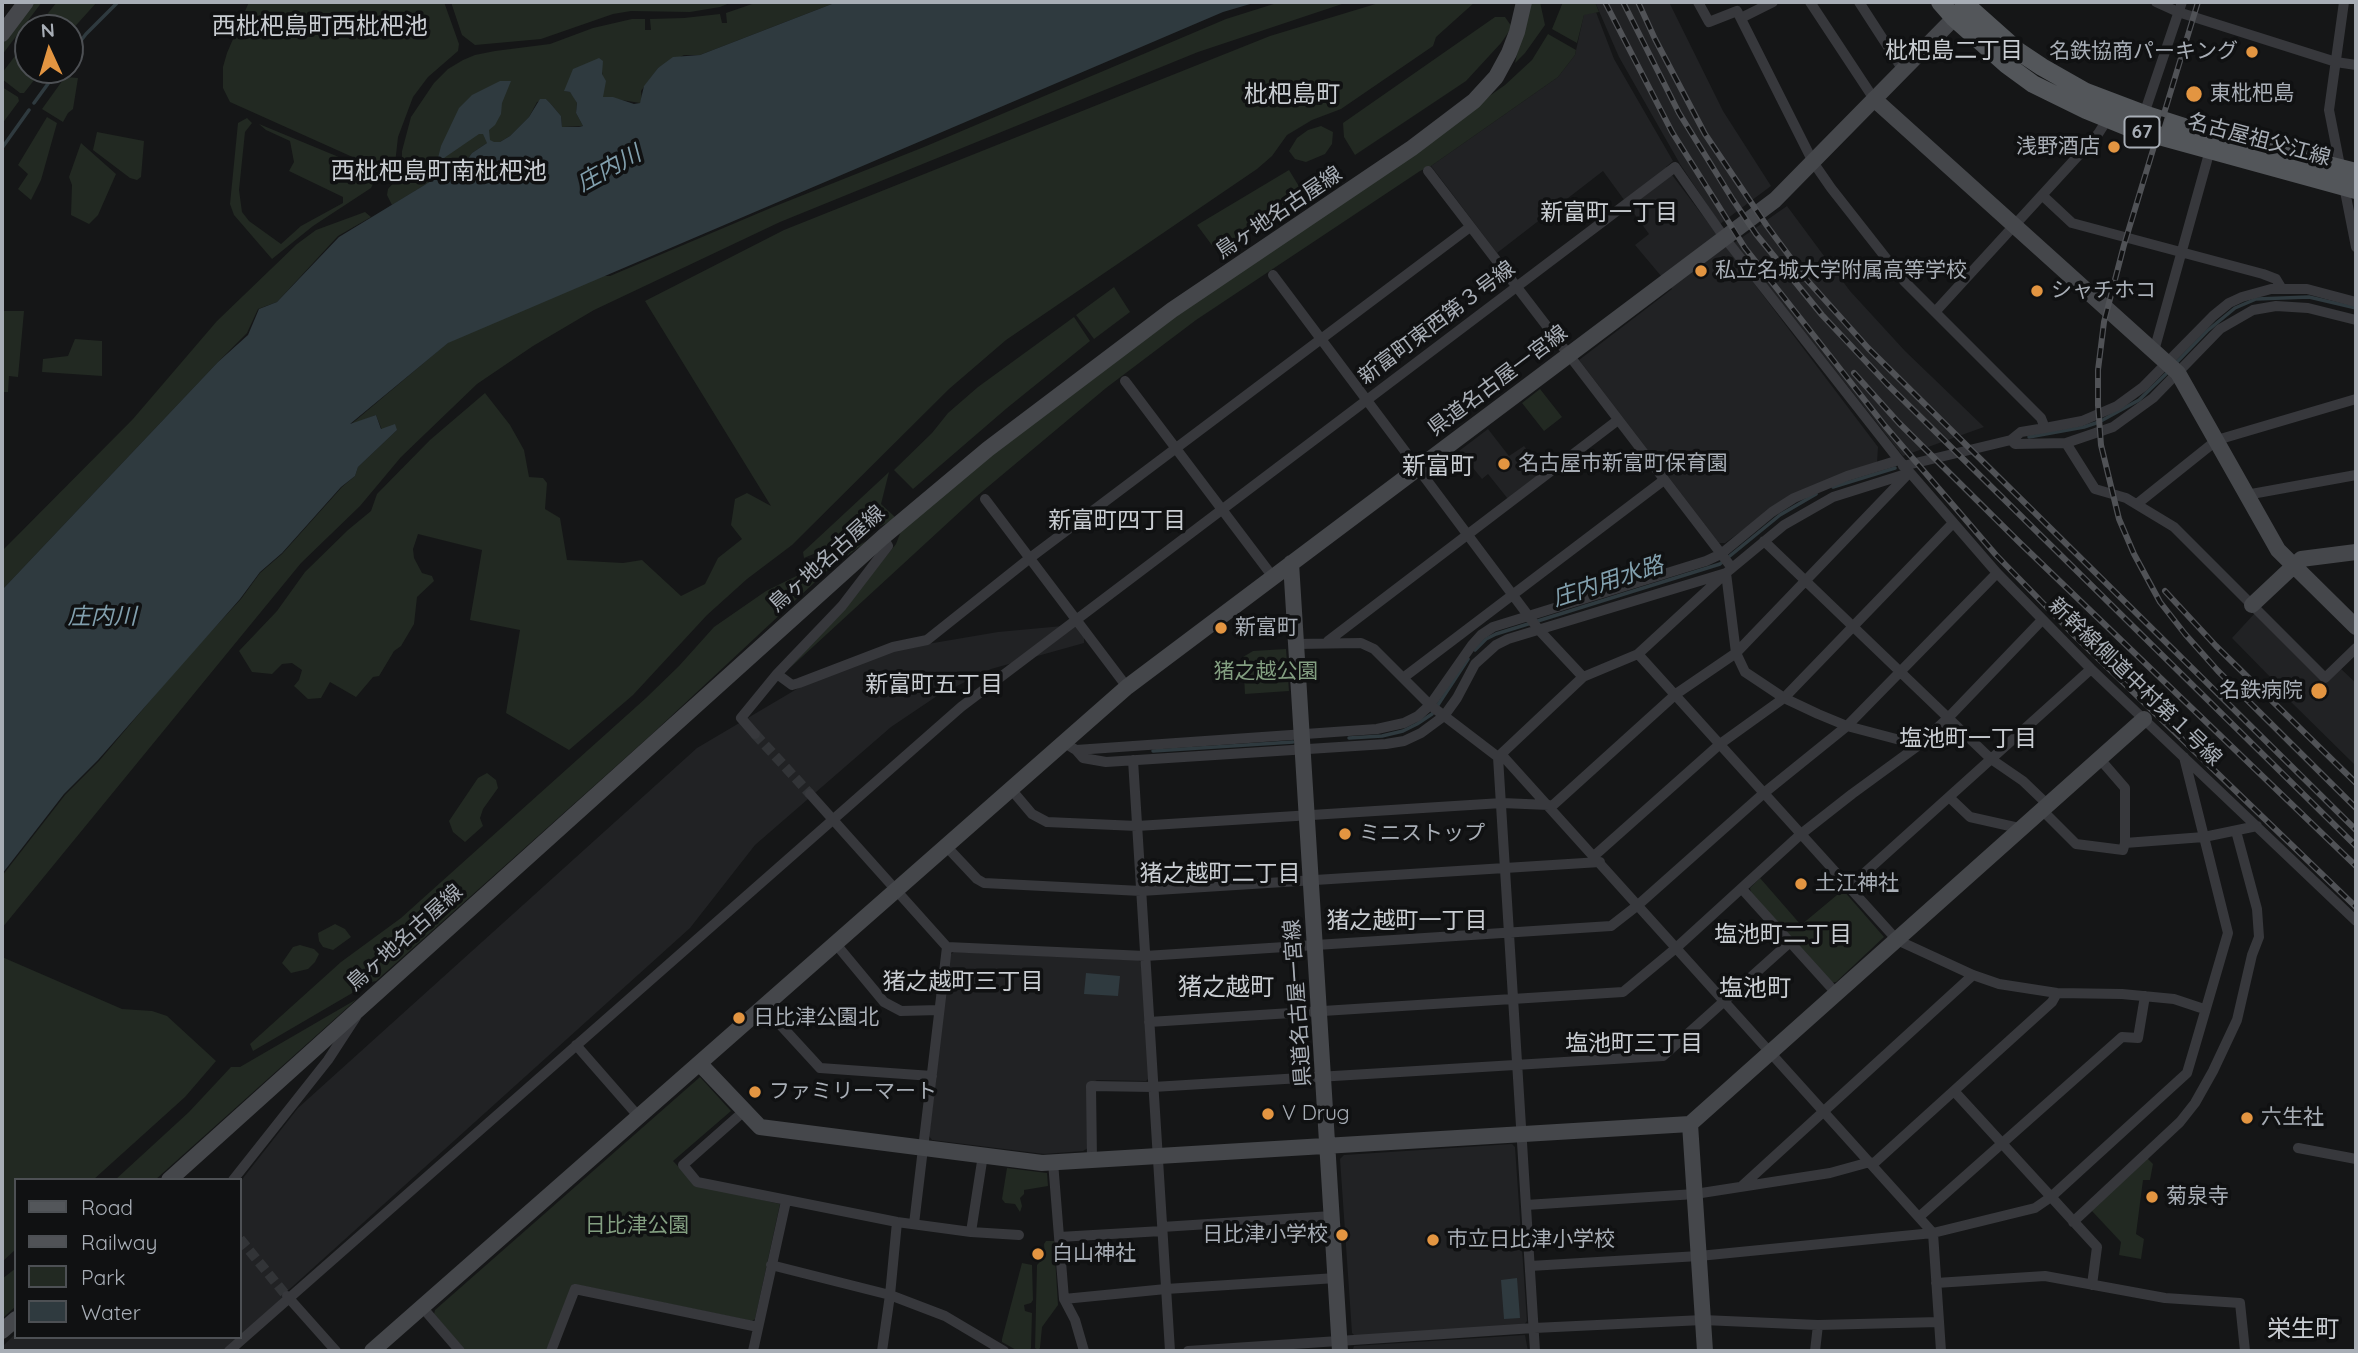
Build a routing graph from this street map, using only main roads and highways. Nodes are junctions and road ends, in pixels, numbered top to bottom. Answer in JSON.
{"nodes":[{"id":1,"x":1940,"y":2,"type":"edge"},
{"id":2,"x":1964,"y":7,"type":"edge"},
{"id":3,"x":2349,"y":179,"type":"edge"}],
"edges":[{"from":1,"to":2,"type":"main road","name":"名古屋祖父江線","number":"67"},
{"from":2,"to":3,"type":"main road","name":"名古屋祖父江線","number":"67"},
{"from":2,"to":3,"type":"main road","name":"名古屋祖父江線","number":"67"}]}
